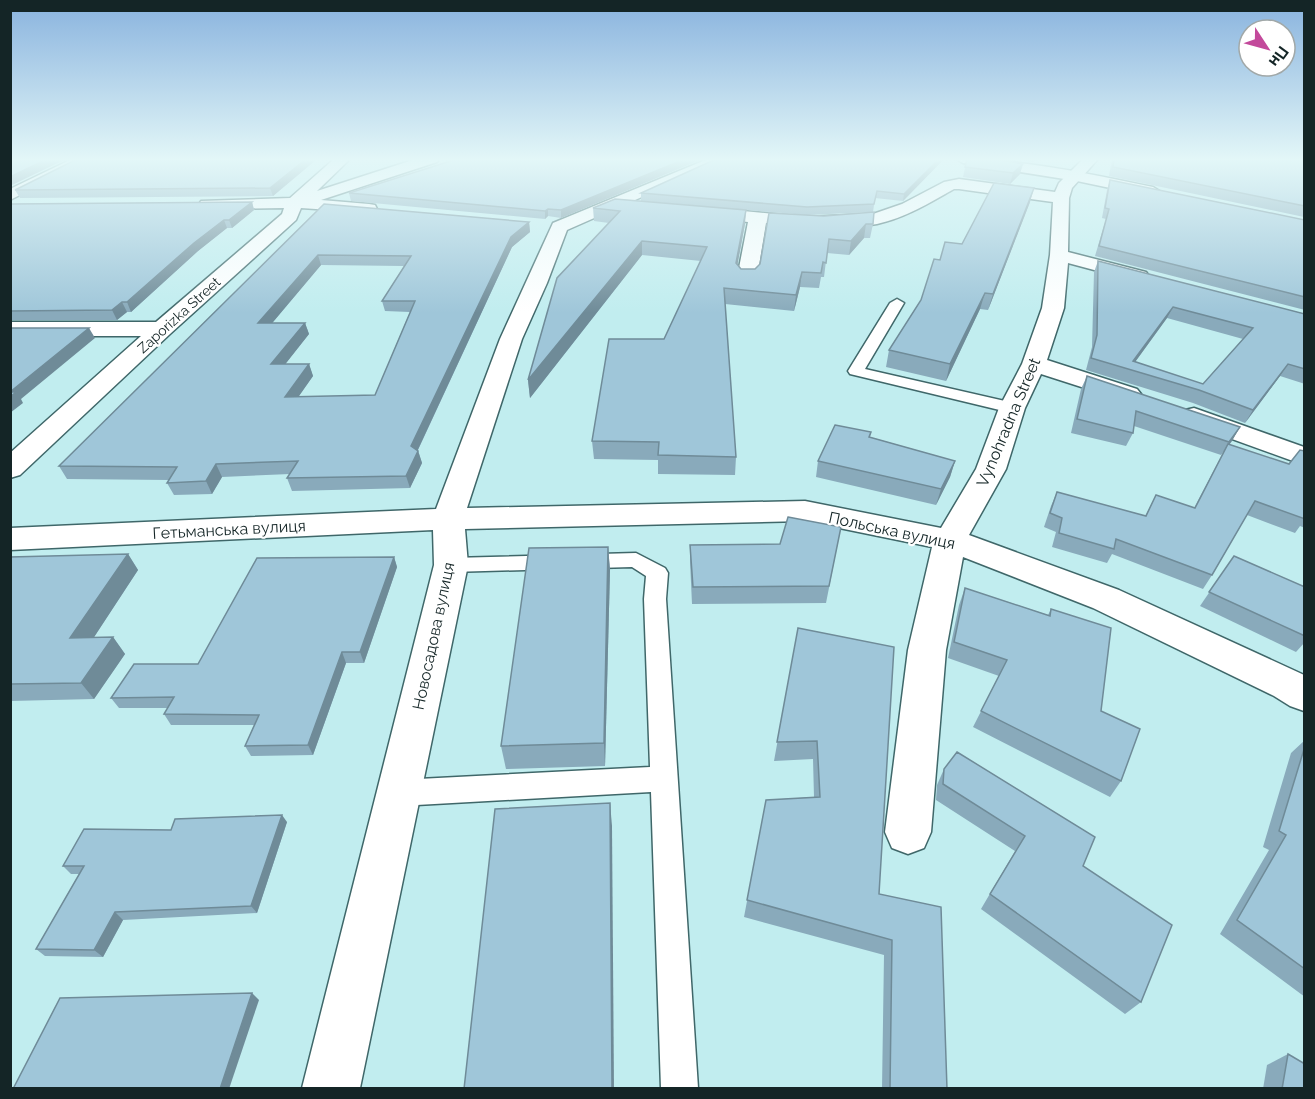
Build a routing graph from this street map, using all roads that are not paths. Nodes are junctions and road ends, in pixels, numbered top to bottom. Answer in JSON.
{"nodes":[{"id":1,"x":292,"y":210,"type":"edge"},
{"id":2,"x":599,"y":210,"type":"edge"},
{"id":3,"x":684,"y":210,"type":"edge"},
{"id":4,"x":902,"y":210,"type":"edge"},
{"id":5,"x":1069,"y":210,"type":"edge"},
{"id":6,"x":758,"y":217,"type":"junction"},
{"id":7,"x":1059,"y":255,"type":"junction"},
{"id":8,"x":747,"y":278,"type":"edge"},
{"id":9,"x":1160,"y":281,"type":"edge"},
{"id":10,"x":897,"y":303,"type":"dead end"},
{"id":11,"x":162,"y":329,"type":"junction"},
{"id":12,"x":10,"y":330,"type":"edge"},
{"id":13,"x":1034,"y":364,"type":"junction"},
{"id":14,"x":1012,"y":408,"type":"junction"},
{"id":15,"x":1305,"y":457,"type":"edge"},
{"id":16,"x":10,"y":469,"type":"edge"},
{"id":17,"x":448,"y":519,"type":"junction"},
{"id":18,"x":10,"y":538,"type":"edge"},
{"id":19,"x":950,"y":540,"type":"junction"},
{"id":20,"x":451,"y":565,"type":"junction"},
{"id":21,"x":1305,"y":695,"type":"edge"},
{"id":22,"x":664,"y":779,"type":"junction"},
{"id":23,"x":399,"y":793,"type":"junction"},
{"id":24,"x":908,"y":832,"type":"dead end"},
{"id":25,"x":331,"y":1089,"type":"edge"},
{"id":26,"x":680,"y":1089,"type":"edge"}],
"edges":[{"from":1,"to":11,"type":"street","name":"Zaporizka Street"},
{"from":2,"to":17,"type":"street","name":"Новосадова вулиця"},
{"from":3,"to":6,"type":"street"},
{"from":4,"to":6,"type":"street"},
{"from":5,"to":7,"type":"street","name":"Vynohradna Street"},
{"from":6,"to":8,"type":"street"},
{"from":7,"to":9,"type":"street"},
{"from":7,"to":13,"type":"street","name":"Vynohradna Street"},
{"from":10,"to":14,"type":"lane"},
{"from":11,"to":12,"type":"street"},
{"from":11,"to":16,"type":"street","name":"Zaporizka Street"},
{"from":13,"to":14,"type":"street","name":"Vynohradna Street"},
{"from":13,"to":15,"type":"street"},
{"from":14,"to":19,"type":"street","name":"Vynohradna Street"},
{"from":17,"to":18,"type":"street","name":"Гетьманська вулиця"},
{"from":17,"to":19,"type":"street","name":"Польська вулиця"},
{"from":17,"to":20,"type":"street","name":"Новосадова вулиця"},
{"from":19,"to":21,"type":"street","name":"Польська вулиця"},
{"from":19,"to":24,"type":"street","name":"Vynohradna Street"},
{"from":20,"to":22,"type":"lane"},
{"from":20,"to":23,"type":"street","name":"Новосадова вулиця"},
{"from":22,"to":23,"type":"lane"},
{"from":22,"to":26,"type":"lane"},
{"from":23,"to":25,"type":"street","name":"Новосадова вулиця"}]}
